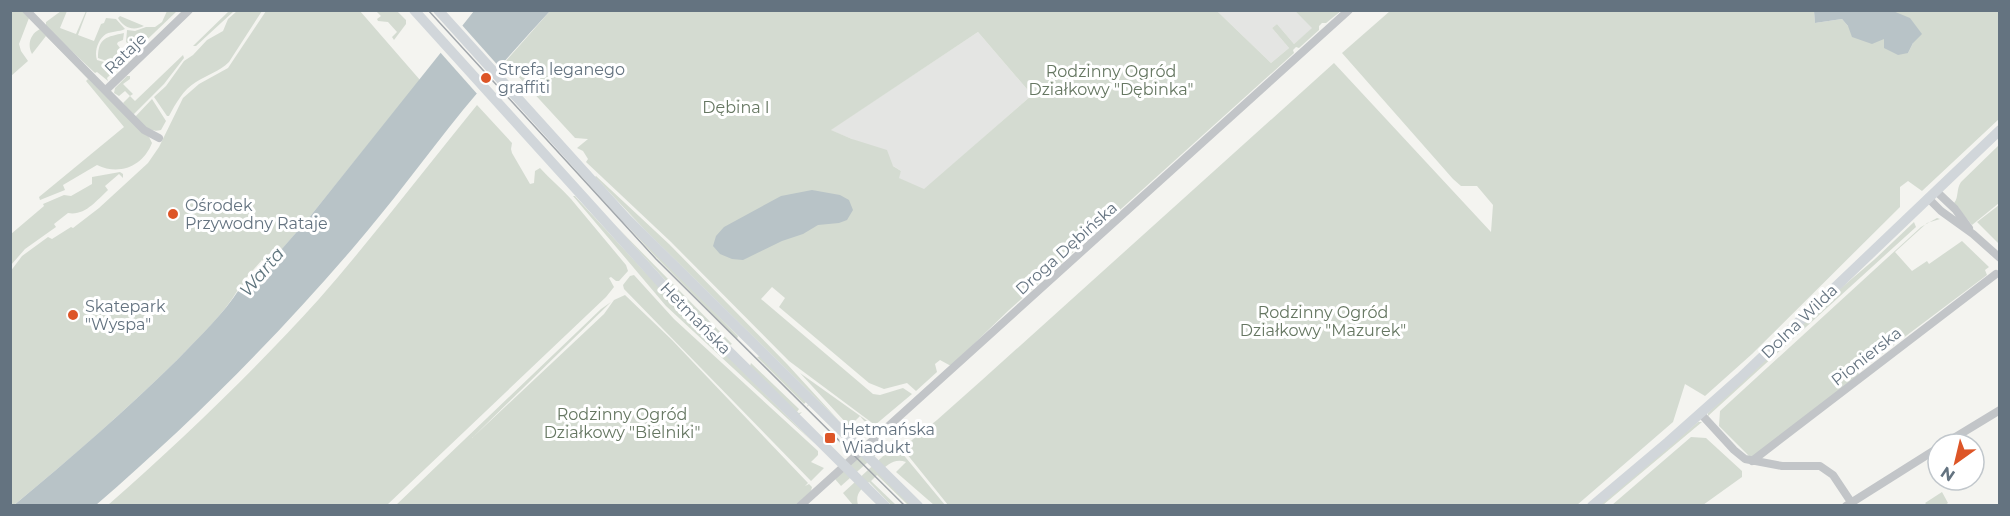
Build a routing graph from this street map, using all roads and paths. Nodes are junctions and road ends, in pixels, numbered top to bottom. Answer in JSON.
{"nodes":[{"id":1,"x":26,"y":10,"type":"edge"},
{"id":2,"x":189,"y":10,"type":"edge"},
{"id":3,"x":414,"y":10,"type":"edge"},
{"id":4,"x":438,"y":10,"type":"edge"},
{"id":5,"x":1348,"y":10,"type":"edge"},
{"id":6,"x":106,"y":90,"type":"junction"},
{"id":7,"x":2000,"y":130,"type":"edge"},
{"id":8,"x":159,"y":138,"type":"dead end"},
{"id":9,"x":1932,"y":195,"type":"junction"},
{"id":10,"x":2000,"y":258,"type":"edge"},
{"id":11,"x":1996,"y":274,"type":"dead end"},
{"id":12,"x":2000,"y":410,"type":"edge"},
{"id":13,"x":1701,"y":414,"type":"junction"},
{"id":14,"x":1964,"y":432,"type":"edge"},
{"id":15,"x":1926,"y":455,"type":"edge"},
{"id":16,"x":1752,"y":461,"type":"junction"},
{"id":17,"x":1848,"y":504,"type":"edge"},
{"id":18,"x":800,"y":506,"type":"edge"},
{"id":19,"x":885,"y":506,"type":"edge"},
{"id":20,"x":918,"y":506,"type":"edge"},
{"id":21,"x":1592,"y":506,"type":"edge"}],
"edges":[{"from":1,"to":6,"type":"street","name":"Rataje"},
{"from":2,"to":6,"type":"street","name":"Rataje"},
{"from":3,"to":19,"type":"main road","name":"Hetmańska"},
{"from":4,"to":20,"type":"main road","name":"Hetmańska"},
{"from":5,"to":18,"type":"street","name":"Droga Dębińska"},
{"from":6,"to":8,"type":"street","name":"Rataje"},
{"from":7,"to":9,"type":"main road","name":"Dolna Wilda"},
{"from":9,"to":10,"type":"street"},
{"from":9,"to":13,"type":"main road","name":"Dolna Wilda"},
{"from":11,"to":16,"type":"street","name":"Pionierska"},
{"from":12,"to":14,"type":"street"},
{"from":13,"to":16,"type":"street"},
{"from":13,"to":21,"type":"main road","name":"Dolna Wilda"},
{"from":15,"to":17,"type":"street"},
{"from":16,"to":17,"type":"street"}]}
